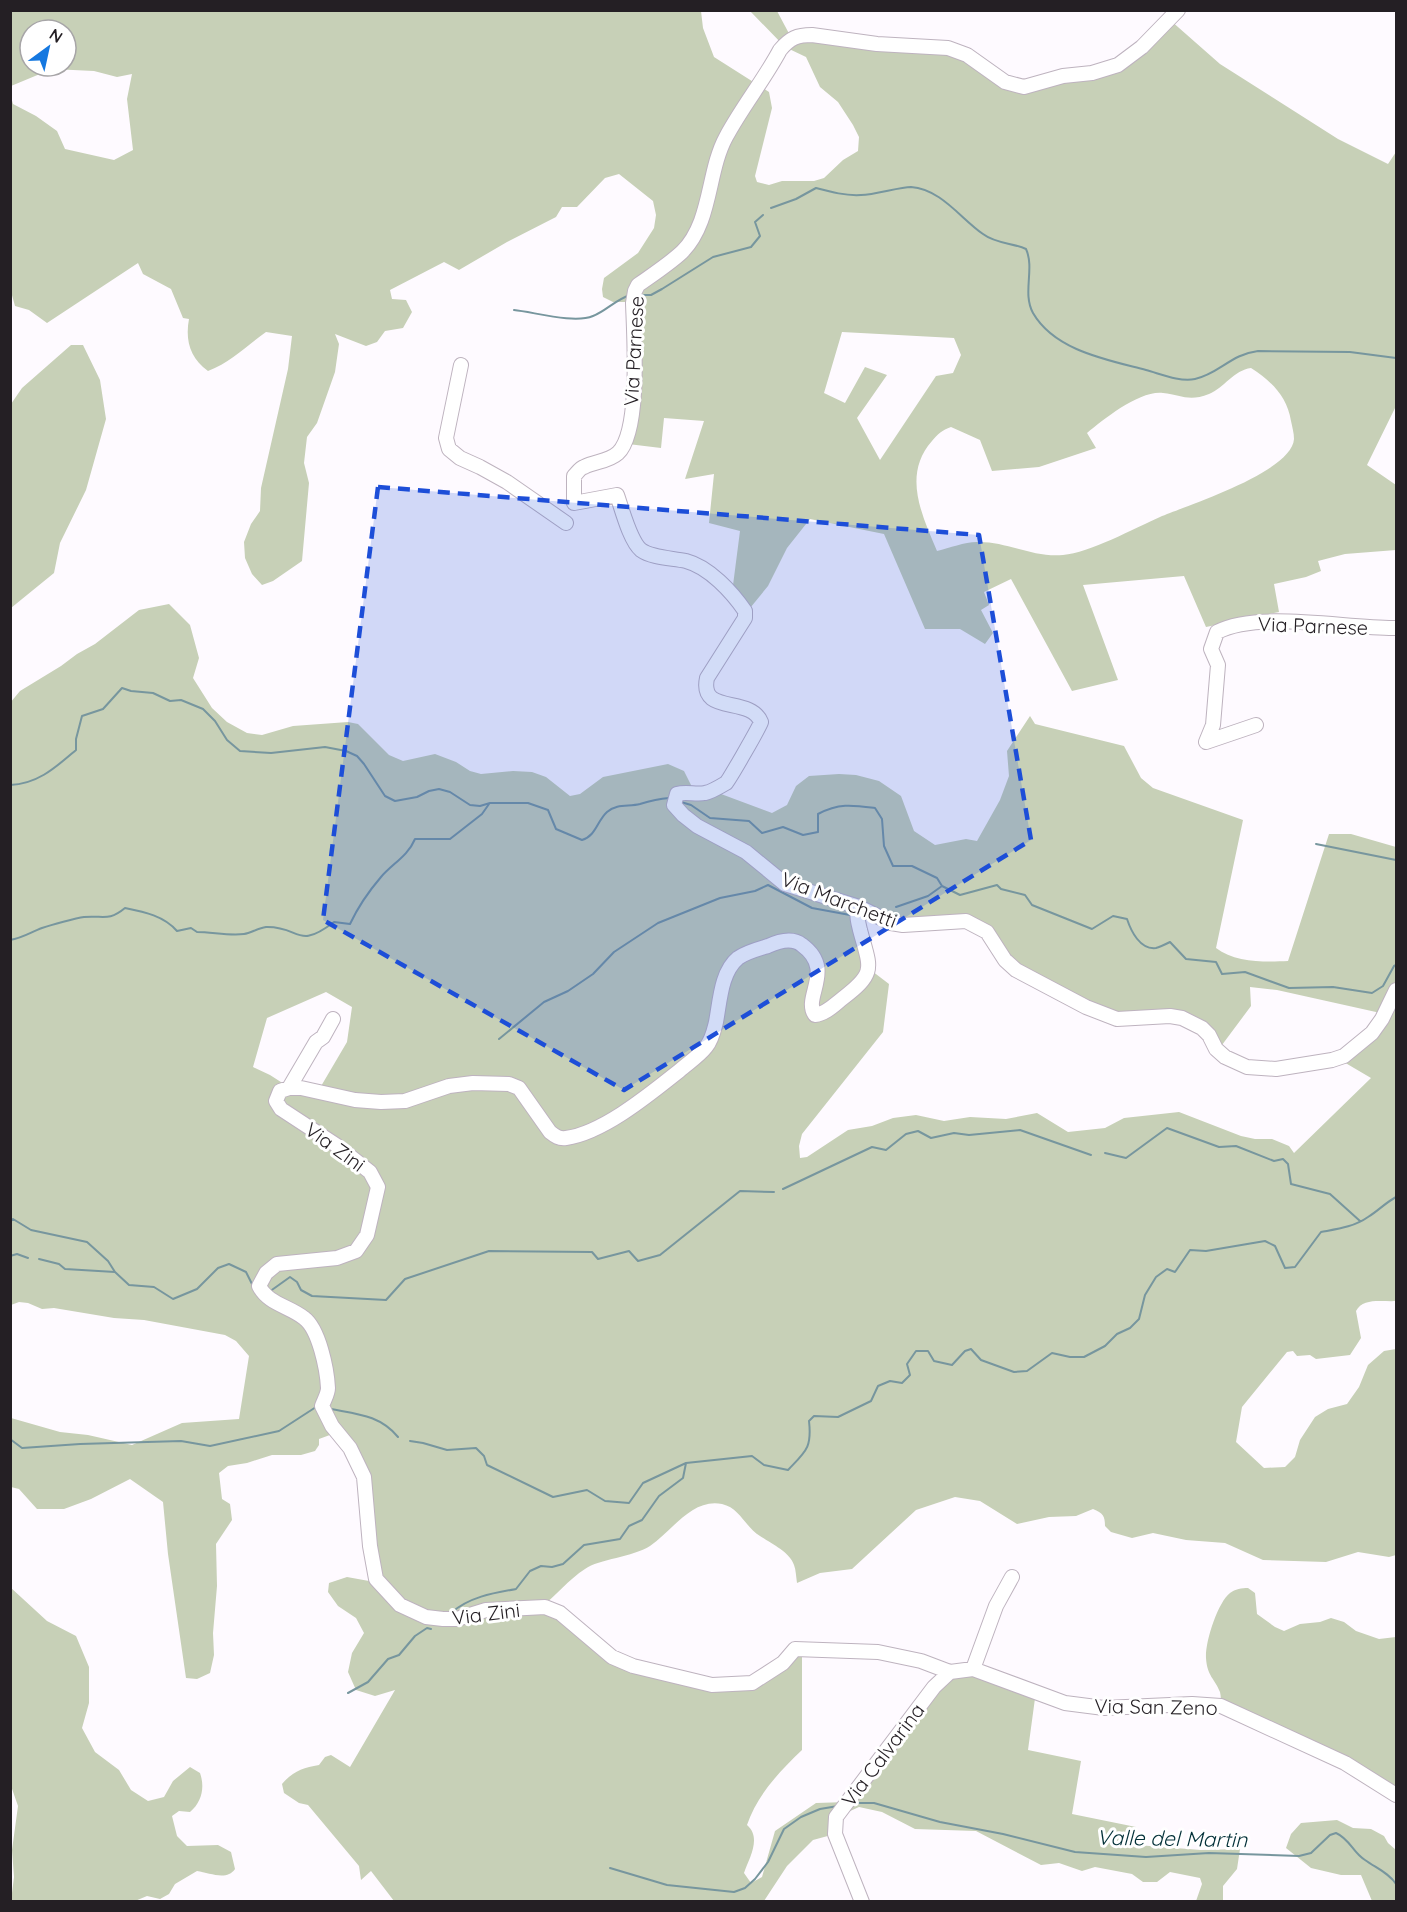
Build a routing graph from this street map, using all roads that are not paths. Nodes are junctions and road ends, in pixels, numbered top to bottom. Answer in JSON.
{"nodes":[{"id":1,"x":1178,"y":10,"type":"edge"},
{"id":2,"x":461,"y":365,"type":"dead end"},
{"id":3,"x":566,"y":523,"type":"dead end"},
{"id":4,"x":1396,"y":628,"type":"edge"},
{"id":5,"x":1256,"y":725,"type":"dead end"},
{"id":6,"x":770,"y":873,"type":"joint"},
{"id":7,"x":859,"y":907,"type":"junction"},
{"id":8,"x":1396,"y":990,"type":"edge"},
{"id":9,"x":333,"y":1019,"type":"dead end"},
{"id":10,"x":289,"y":1088,"type":"junction"},
{"id":11,"x":1012,"y":1578,"type":"dead end"},
{"id":12,"x":973,"y":1670,"type":"junction"},
{"id":13,"x":950,"y":1672,"type":"junction"},
{"id":14,"x":1396,"y":1795,"type":"edge"},
{"id":15,"x":862,"y":1902,"type":"edge"}],
"edges":[{"from":1,"to":6,"type":"street","name":"Via Parnese"},
{"from":2,"to":3,"type":"street"},
{"from":4,"to":5,"type":"street","name":"Via Parnese"},
{"from":6,"to":7,"type":"street","name":"Via Marchetti"},
{"from":7,"to":8,"type":"street","name":"Via Marchetti"},
{"from":7,"to":10,"type":"street","name":"Via Zini"},
{"from":9,"to":10,"type":"street"},
{"from":10,"to":13,"type":"street","name":"Via Zini"},
{"from":11,"to":12,"type":"street"},
{"from":12,"to":13,"type":"street"},
{"from":12,"to":14,"type":"street","name":"Via San Zeno"},
{"from":13,"to":15,"type":"street","name":"Via Calvarina"}]}
